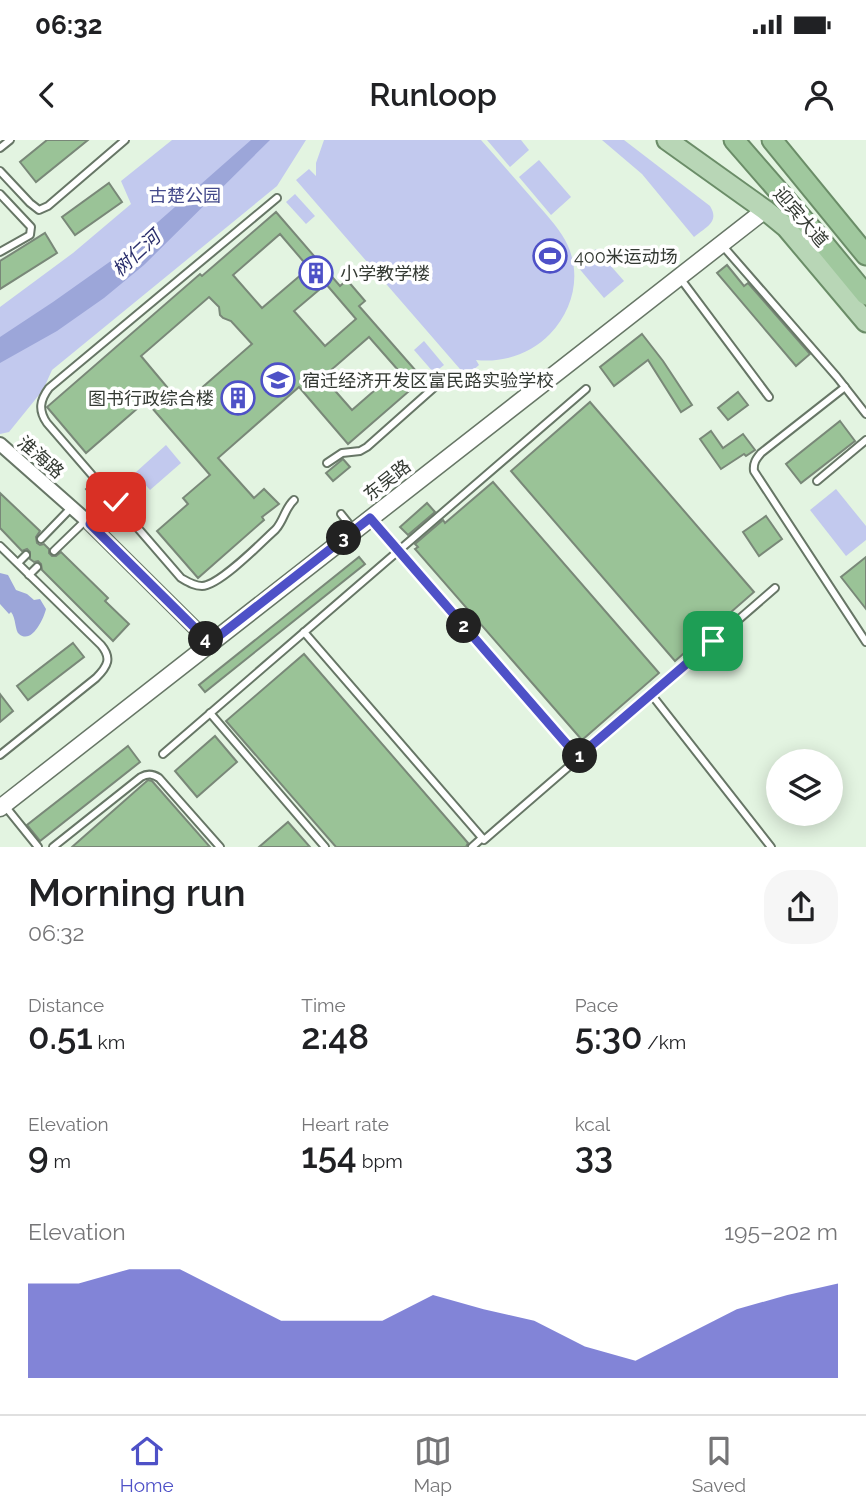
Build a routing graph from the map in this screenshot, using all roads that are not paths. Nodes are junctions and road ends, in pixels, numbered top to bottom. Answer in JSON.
{"nodes":[{"id":1,"x":10,"y":140,"type":"edge"},
{"id":2,"x":125,"y":140,"type":"edge"},
{"id":3,"x":667,"y":140,"type":"edge"},
{"id":4,"x":734,"y":140,"type":"edge"},
{"id":5,"x":773,"y":140,"type":"edge"},
{"id":6,"x":0,"y":148,"type":"edge"},
{"id":7,"x":0,"y":171,"type":"edge"},
{"id":8,"x":0,"y":194,"type":"edge"},
{"id":9,"x":277,"y":198,"type":"dead end"},
{"id":10,"x":765,"y":209,"type":"junction"},
{"id":11,"x":866,"y":238,"type":"edge"},
{"id":12,"x":721,"y":243,"type":"junction"},
{"id":13,"x":0,"y":252,"type":"edge"},
{"id":14,"x":866,"y":255,"type":"edge"},
{"id":15,"x":678,"y":276,"type":"junction"},
{"id":16,"x":866,"y":295,"type":"edge"},
{"id":17,"x":866,"y":322,"type":"edge"},
{"id":18,"x":438,"y":384,"type":"dead end"},
{"id":19,"x":845,"y":387,"type":"junction"},
{"id":20,"x":586,"y":389,"type":"dead end"},
{"id":21,"x":769,"y":397,"type":"dead end"},
{"id":22,"x":866,"y":414,"type":"edge"},
{"id":23,"x":866,"y":440,"type":"edge"},
{"id":24,"x":0,"y":444,"type":"edge"},
{"id":25,"x":327,"y":463,"type":"dead end"},
{"id":26,"x":817,"y":481,"type":"dead end"},
{"id":27,"x":294,"y":500,"type":"dead end"},
{"id":28,"x":116,"y":502,"type":"junction"},
{"id":29,"x":72,"y":508,"type":"junction"},
{"id":30,"x":341,"y":514,"type":"dead end"},
{"id":31,"x":370,"y":518,"type":"junction"},
{"id":32,"x":88,"y":522,"type":"junction"},
{"id":33,"x":354,"y":530,"type":"junction"},
{"id":34,"x":41,"y":539,"type":"dead end"},
{"id":35,"x":0,"y":546,"type":"edge"},
{"id":36,"x":54,"y":551,"type":"dead end"},
{"id":37,"x":398,"y":551,"type":"junction"},
{"id":38,"x":26,"y":555,"type":"dead end"},
{"id":39,"x":18,"y":563,"type":"junction"},
{"id":40,"x":37,"y":567,"type":"dead end"},
{"id":41,"x":29,"y":575,"type":"junction"},
{"id":42,"x":775,"y":588,"type":"dead end"},
{"id":43,"x":304,"y":632,"type":"junction"},
{"id":44,"x":866,"y":642,"type":"edge"},
{"id":45,"x":210,"y":643,"type":"junction"},
{"id":46,"x":651,"y":694,"type":"junction"},
{"id":47,"x":210,"y":713,"type":"junction"},
{"id":48,"x":163,"y":754,"type":"dead end"},
{"id":49,"x":0,"y":755,"type":"edge"},
{"id":50,"x":578,"y":757,"type":"junction"},
{"id":51,"x":2,"y":806,"type":"edge"},
{"id":52,"x":482,"y":838,"type":"junction"},
{"id":53,"x":35,"y":846,"type":"edge"},
{"id":54,"x":53,"y":847,"type":"edge"},
{"id":55,"x":220,"y":847,"type":"edge"},
{"id":56,"x":325,"y":847,"type":"edge"},
{"id":57,"x":472,"y":847,"type":"edge"},
{"id":58,"x":771,"y":847,"type":"edge"}],
"edges":[{"from":1,"to":6,"type":"lane"},
{"from":2,"to":7,"type":"lane"},
{"from":3,"to":10,"type":"main road"},
{"from":4,"to":16,"type":"highway","name":"迎宾大道"},
{"from":5,"to":11,"type":"highway"},
{"from":5,"to":14,"type":"highway","name":"迎宾大道"},
{"from":8,"to":13,"type":"lane"},
{"from":9,"to":28,"type":"lane"},
{"from":10,"to":12,"type":"street","name":"东吴路"},
{"from":10,"to":17,"type":"main road"},
{"from":12,"to":15,"type":"street","name":"东吴路"},
{"from":12,"to":19,"type":"lane"},
{"from":15,"to":21,"type":"lane"},
{"from":15,"to":31,"type":"street","name":"东吴路"},
{"from":18,"to":25,"type":"lane"},
{"from":19,"to":22,"type":"lane"},
{"from":19,"to":44,"type":"lane"},
{"from":20,"to":37,"type":"lane"},
{"from":23,"to":26,"type":"lane"},
{"from":24,"to":29,"type":"street","name":"淮海路"},
{"from":27,"to":28,"type":"lane"},
{"from":28,"to":32,"type":"lane"},
{"from":29,"to":32,"type":"street","name":"淮海路"},
{"from":29,"to":34,"type":"lane"},
{"from":30,"to":33,"type":"lane"},
{"from":31,"to":33,"type":"street","name":"东吴路"},
{"from":31,"to":37,"type":"lane"},
{"from":32,"to":36,"type":"lane"},
{"from":32,"to":45,"type":"street","name":"淮海路"},
{"from":33,"to":45,"type":"street","name":"东吴路"},
{"from":35,"to":39,"type":"lane"},
{"from":37,"to":43,"type":"lane"},
{"from":37,"to":50,"type":"lane"},
{"from":38,"to":39,"type":"lane"},
{"from":39,"to":41,"type":"lane"},
{"from":40,"to":41,"type":"lane"},
{"from":41,"to":49,"type":"lane"},
{"from":42,"to":46,"type":"lane"},
{"from":43,"to":47,"type":"lane"},
{"from":43,"to":52,"type":"lane"},
{"from":45,"to":51,"type":"street","name":"东吴路"},
{"from":46,"to":50,"type":"lane"},
{"from":46,"to":58,"type":"lane"},
{"from":47,"to":48,"type":"lane"},
{"from":47,"to":56,"type":"lane"},
{"from":50,"to":52,"type":"lane"},
{"from":51,"to":53,"type":"lane"},
{"from":52,"to":57,"type":"lane"},
{"from":54,"to":55,"type":"lane"}]}
